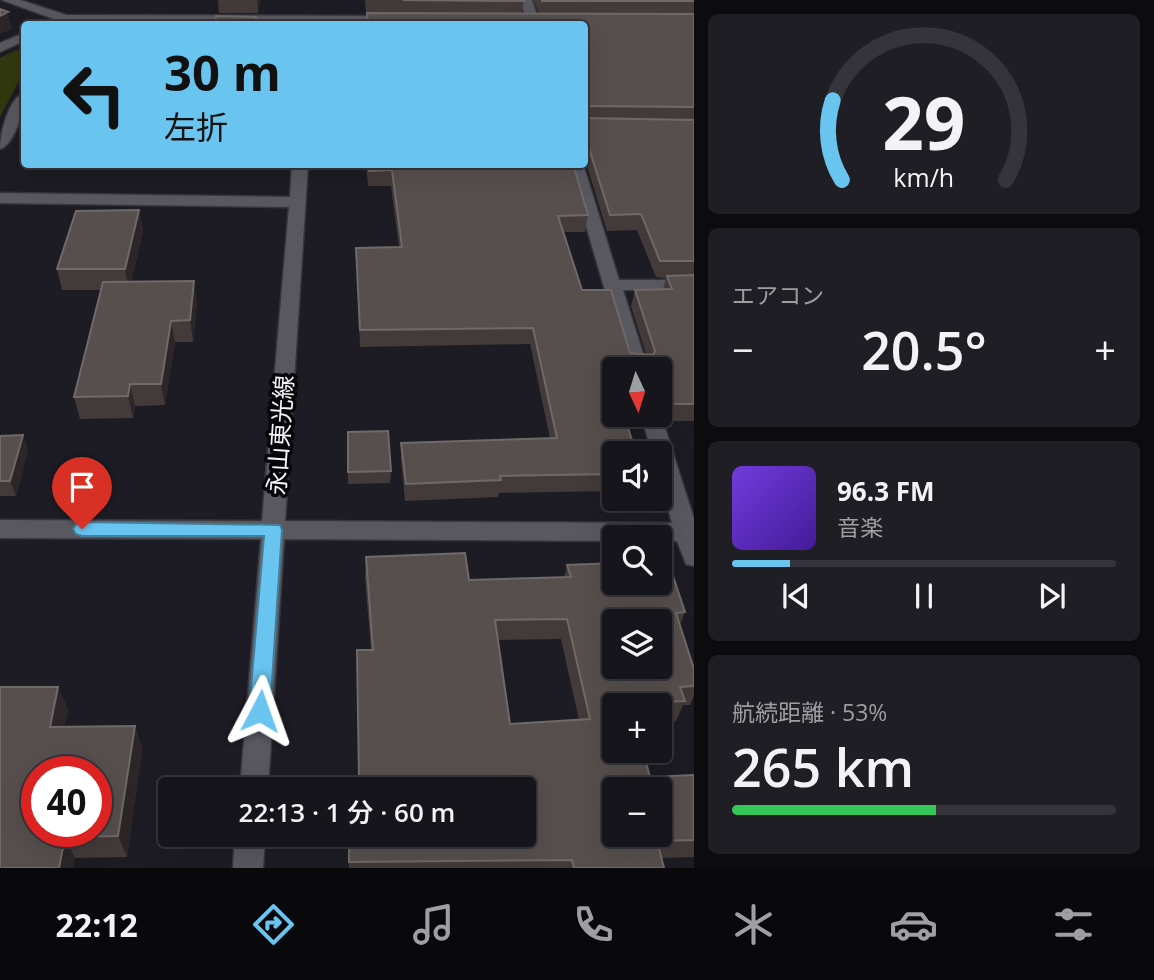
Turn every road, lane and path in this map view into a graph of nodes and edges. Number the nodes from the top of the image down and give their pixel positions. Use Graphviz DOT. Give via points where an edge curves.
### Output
graph roads {
  1 [pos="8,0"];
  2 [pos="526,0"];
  3 [pos="310,4"];
  4 [pos="409,20"];
  5 [pos="519,20"];
  6 [pos="61,21"];
  7 [pos="308,21"];
  8 [pos="358,21"];
  9 [pos="528,21"];
  10 [pos="537,21"];
  11 [pos="21,38"];
  12 [pos="0,48"];
  13 [pos="21,103"];
  14 [pos="0,145"];
  15 [pos="300,168"];
  16 [pos="576,168"];
  17 [pos="0,198"];
  18 [pos="298,202"];
  19 [pos="612,285"];
  20 [pos="694,285"];
  21 [pos="634,357"];
  22 [pos="655,427"];
  23 [pos="0,529"];
  24 [pos="274,530"];
  25 [pos="690,532"];
  26 [pos="694,557"];
  27 [pos="255,777"];
  28 [pos="249,847"];
  29 [pos="248,868"];
  1 -- 6 [label="street"];
  2 -- 10 [label="street"];
  3 -- 7 [label="street"];
  4 -- 8 [label="street"];
  5 -- 9 [label="street"];
  11 -- 12 [label="street"];
  13 -- 14 [label="street"];
  15 -- 18 [label="street, 永山東光線"];
  16 -- 19 [label="street"];
  17 -- 18 [label="street"];
  18 -- 24 [label="street, 永山東光線"];
  19 -- 20 [label="street"];
  19 -- 21 [label="street"];
  22 -- 25 [label="street"];
  23 -- 24 [label="street"];
  24 -- 25 [label="street"];
  24 -- 27 [label="street, 永山東光線"];
  25 -- 26 [label="street"];
  28 -- 29 [label="street"];
}
